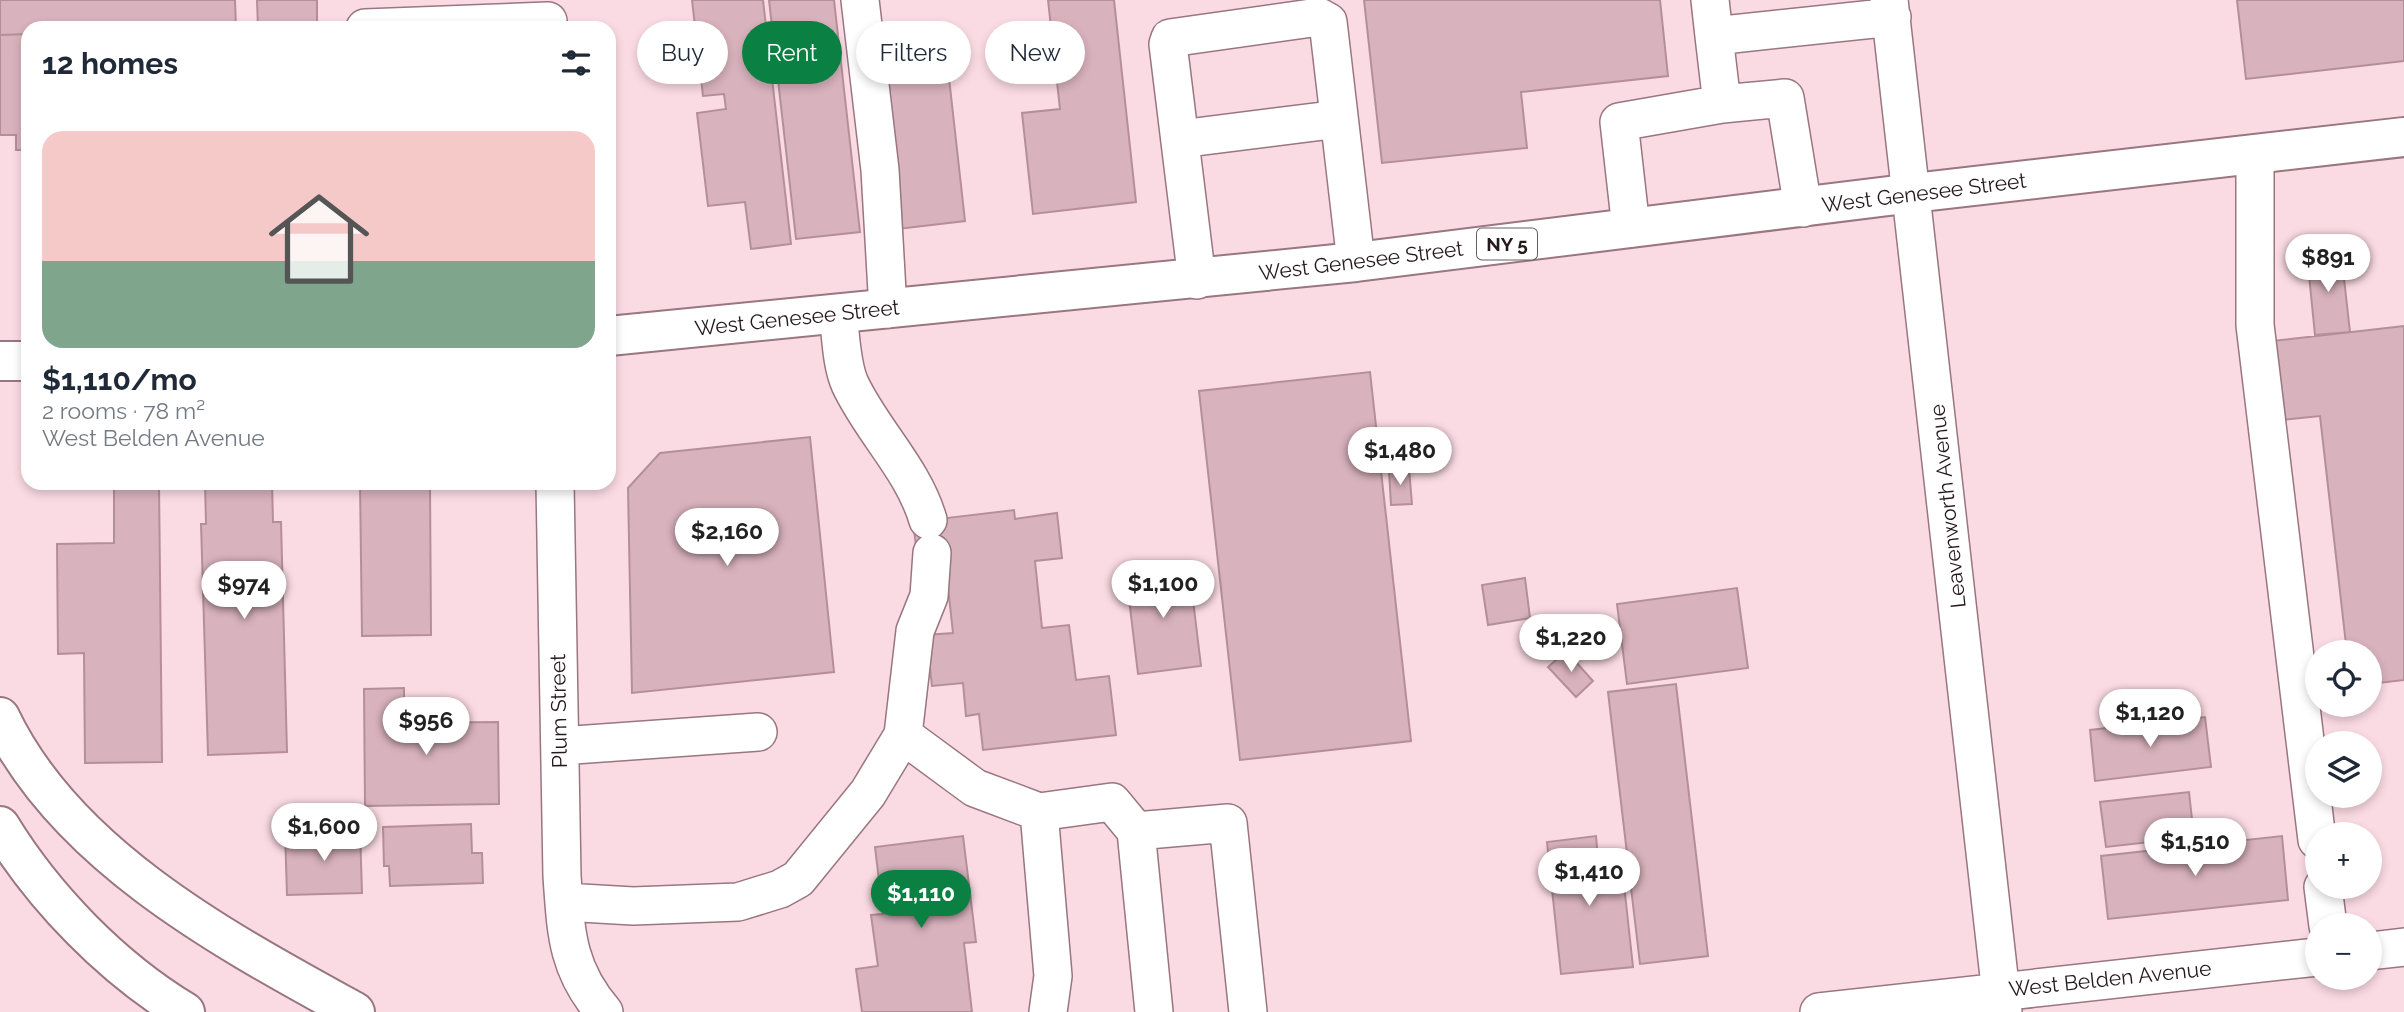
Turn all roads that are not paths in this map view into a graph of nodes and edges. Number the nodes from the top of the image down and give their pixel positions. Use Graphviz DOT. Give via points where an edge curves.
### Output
graph roads {
  1 [pos="860,0"];
  2 [pos="1710,0"];
  3 [pos="1891,8"];
  4 [pos="548,16"];
  5 [pos="497,21"];
  6 [pos="1714,36"];
  7 [pos="1722,104"];
  8 [pos="1339,119"];
  9 [pos="2404,137"];
  10 [pos="1180,139"];
  11 [pos="2255,153"];
  12 [pos="1913,193"];
  13 [pos="1803,208"];
  14 [pos="1631,228"];
  15 [pos="1356,262"];
  16 [pos="1197,280"];
  17 [pos="888,309"];
  18 [pos="838,314"];
  19 [pos="616,335"];
  20 [pos="21,361"];
  21 [pos="0,362"];
  22 [pos="555,490"];
  23 [pos="0,717"];
  24 [pos="758,732"];
  25 [pos="903,735"];
  26 [pos="560,746"];
  27 [pos="1039,812"];
  28 [pos="2315,822"];
  29 [pos="0,825"];
  30 [pos="1136,831"];
  31 [pos="564,902"];
  32 [pos="2404,947"];
  33 [pos="2382,950"];
  34 [pos="2305,959"];
  35 [pos="2002,1002"];
  36 [pos="185,1012"];
  37 [pos="355,1012"];
  38 [pos="604,1012"];
  39 [pos="1048,1012"];
  40 [pos="1154,1012"];
  41 [pos="1248,1012"];
  42 [pos="1819,1012"];
  1 -- 17 [label="street" via="880,170"];
  2 -- 6 [label="street"];
  3 -- 6 [label="street"];
  3 -- 12 [label="street, Leavenworth Avenue"];
  4 -- 5 [label="street"];
  6 -- 7 [label="street"];
  7 -- 13 [label="street" via="1785,98"];
  7 -- 14 [label="street" via="1619,122"];
  8 -- 10 [label="street"];
  8 -- 10 [label="street" via="1328,22 1320,17 1170,38"];
  8 -- 15 [label="street"];
  9 -- 11 [label="main road, West Genesee Street / NY 5"];
  10 -- 16 [label="street"];
  11 -- 12 [label="main road, West Genesee Street / NY 5"];
  11 -- 28 [label="street" via="2255,325"];
  12 -- 13 [label="main road, West Genesee Street / NY 5"];
  12 -- 35 [label="street, Leavenworth Avenue"];
  13 -- 14 [label="main road, West Genesee Street / NY 5"];
  14 -- 15 [label="main road, West Genesee Street / NY 5"];
  15 -- 16 [label="main road, West Genesee Street / NY 5"];
  16 -- 17 [label="main road, West Genesee Street / NY 5"];
  17 -- 18 [label="main road, West Genesee Street / NY 5"];
  18 -- 19 [label="main road, West Genesee Street / NY 5"];
  18 -- 25 [label="street" via="848,381 922,499 930,536 929,596 915,631"];
  20 -- 21 [label="main road"];
  22 -- 26 [label="street, Plum Street"];
  23 -- 37 [label="main road" via="12,743 45,789 117,862 238,947"];
  24 -- 26 [label="street"];
  25 -- 27 [label="street" via="975,788"];
  25 -- 31 [label="street" via="868,793 798,879 780,889 738,902 634,906"];
  26 -- 31 [label="street, Plum Street"];
  27 -- 30 [label="street" via="1112,802"];
  27 -- 39 [label="street" via="1053,976"];
  29 -- 36 [label="main road" via="22,862 87,936"];
  30 -- 40 [label="street"];
  30 -- 41 [label="street" via="1228,823"];
  31 -- 38 [label="street, Plum Street" via="574,967"];
  32 -- 33 [label="street"];
  34 -- 35 [label="street, West Belden Avenue"];
  35 -- 42 [label="street, West Belden Avenue"];
}
